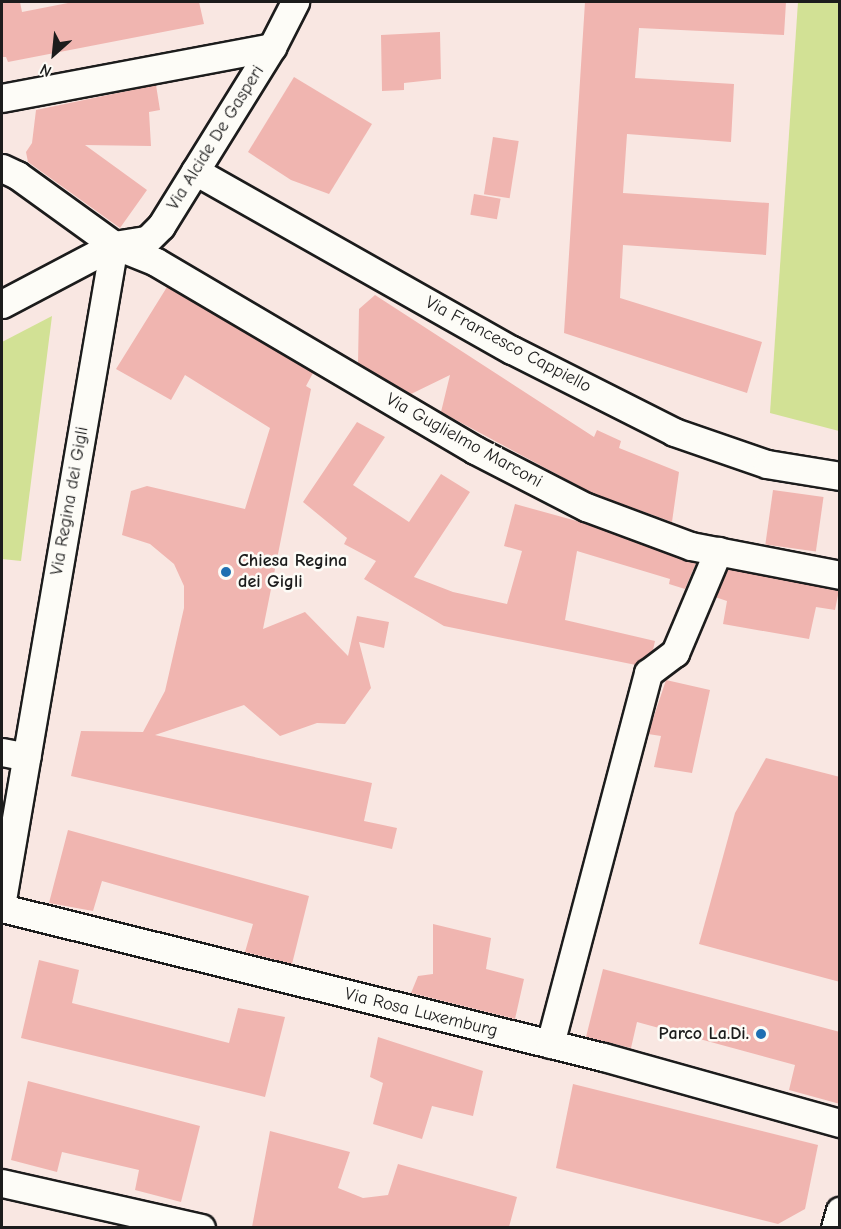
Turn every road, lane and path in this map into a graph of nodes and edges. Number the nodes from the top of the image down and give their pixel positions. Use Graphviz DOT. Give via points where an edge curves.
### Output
graph roads {
  1 [pos="294,2"];
  2 [pos="272,47"];
  3 [pos="2,98"];
  4 [pos="2,168"];
  5 [pos="195,171"];
  6 [pos="114,245"];
  7 [pos="2,304"];
  8 [pos="840,476"];
  9 [pos="718,551"];
  10 [pos="840,575"];
  11 [pos="14,754"];
  12 [pos="2,900"];
  13 [pos="2,908"];
  14 [pos="550,1044"];
  15 [pos="840,1123"];
  16 [pos="2,1183"];
  17 [pos="840,1211"];
  18 [pos="201,1227"];
  19 [pos="835,1227"];
  1 -- 2 [label="street, Via Alcide De Gasperi"];
  2 -- 3 [label="street"];
  2 -- 5 [label="street, Via Alcide De Gasperi"];
  4 -- 6 [label="street, Via Guglielmo Marconi"];
  5 -- 6 [label="street, Via Alcide De Gasperi" via="161,226 147,240"];
  5 -- 8 [label="street, Via Francesco Cappiello" via="512,350 674,432 767,464"];
  6 -- 7 [label="street, Via Alcide De Gasperi"];
  6 -- 9 [label="street, Via Guglielmo Marconi" via="156,262 475,450 586,507 691,546"];
  6 -- 11 [label="street, Via Regina dei Gigli"];
  9 -- 10 [label="street, Via Guglielmo Marconi"];
  9 -- 14 [label="street" via="675,653 648,673"];
  11 -- 12 [label="street, Via Regina dei Gigli"];
  13 -- 14 [label="street, Via Rosa Luxemburg"];
  14 -- 15 [label="street, Via Rosa Luxemburg"];
  16 -- 18 [label="street"];
  17 -- 19 [label="street"];
}
